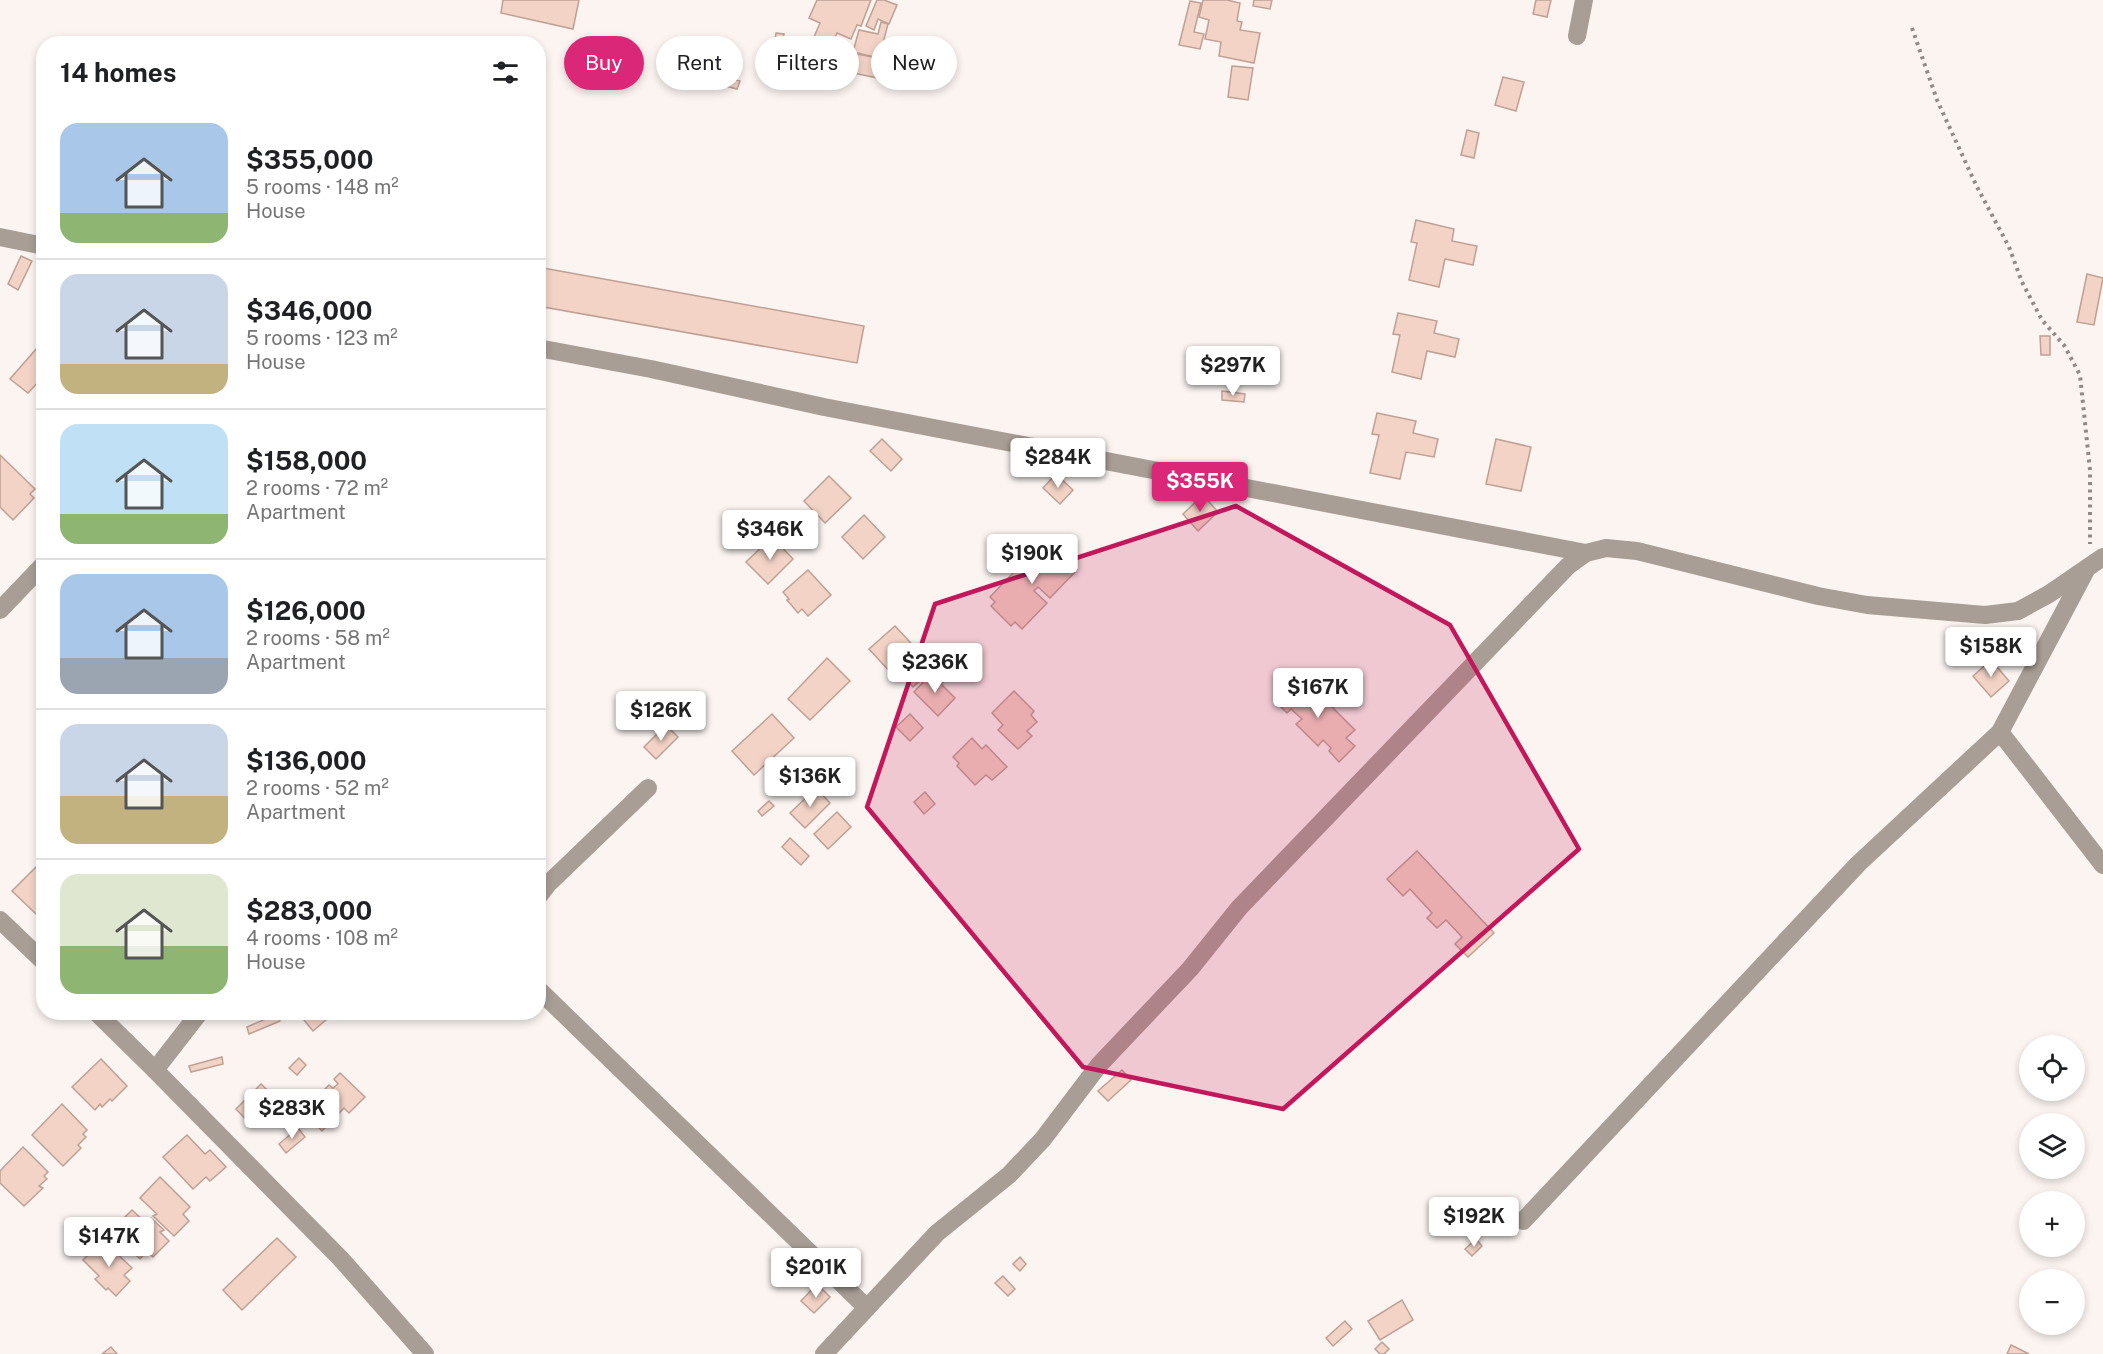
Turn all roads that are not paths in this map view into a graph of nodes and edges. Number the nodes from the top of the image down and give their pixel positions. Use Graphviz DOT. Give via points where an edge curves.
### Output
graph roads {
  1 [pos="1584,0"];
  2 [pos="1577,36"];
  3 [pos="0,237"];
  4 [pos="36,244"];
  5 [pos="546,349"];
  6 [pos="1586,553"];
  7 [pos="2103,557"];
  8 [pos="2087,568"];
  9 [pos="36,572"];
  10 [pos="0,610"];
  11 [pos="2000,732"];
  12 [pos="648,788"];
  13 [pos="2103,865"];
  14 [pos="546,887"];
  15 [pos="0,920"];
  16 [pos="36,954"];
  17 [pos="546,997"];
  18 [pos="104,1020"];
  19 [pos="194,1020"];
  20 [pos="155,1070"];
  21 [pos="1522,1221"];
  22 [pos="867,1308"];
  23 [pos="425,1354"];
  24 [pos="824,1354"];
  1 -- 2 [label="street"];
  3 -- 4 [label="street"];
  5 -- 6 [label="street" via="824,407"];
  6 -- 8 [label="street" via="1606,548 1637,551 1818,596 1868,605 1985,615 2018,611"];
  6 -- 22 [label="street" via="1568,566 1239,908 1160,1002 1099,1065 1043,1139 1009,1175 937,1233"];
  7 -- 8 [label="street"];
  8 -- 11 [label="street"];
  9 -- 10 [label="street"];
  11 -- 13 [label="street"];
  11 -- 21 [label="street" via="1858,864"];
  12 -- 14 [label="street"];
  15 -- 16 [label="street"];
  17 -- 22 [label="street"];
  18 -- 20 [label="street"];
  19 -- 20 [label="street"];
  20 -- 23 [label="street" via="341,1259"];
  22 -- 24 [label="street"];
}
